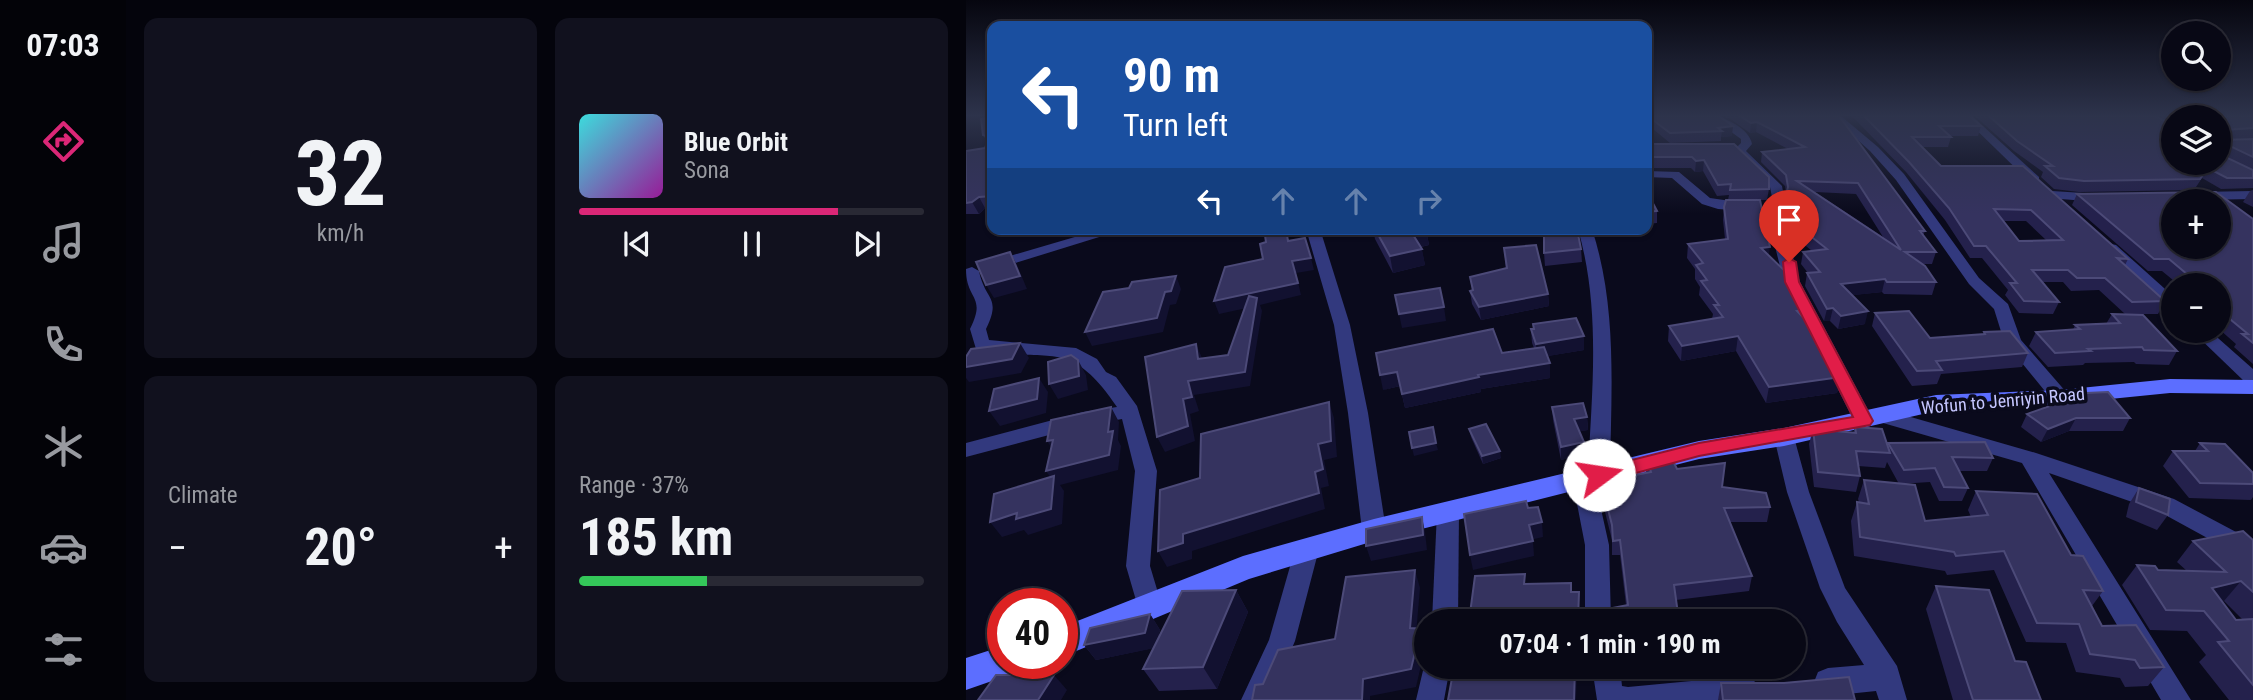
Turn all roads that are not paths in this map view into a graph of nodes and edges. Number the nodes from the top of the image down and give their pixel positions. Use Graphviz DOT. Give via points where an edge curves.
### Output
graph roads {
  1 [pos="1735,149"];
  2 [pos="1874,149"];
  3 [pos="2002,149"];
  4 [pos="1652,174"];
  5 [pos="2052,195"];
  6 [pos="2231,195"];
  7 [pos="2253,195"];
  8 [pos="2106,198"];
  9 [pos="1773,206"];
  10 [pos="2073,214"];
  11 [pos="1097,235"];
  12 [pos="1315,235"];
  13 [pos="1587,235"];
  14 [pos="2103,241"];
  15 [pos="968,272"];
  16 [pos="2161,294"];
  17 [pos="2213,343"];
  18 [pos="2253,379"];
  19 [pos="2253,387"];
  20 [pos="2060,397"];
  21 [pos="1130,411"];
  22 [pos="1874,419"];
  23 [pos="1784,437"];
  24 [pos="966,450"];
  25 [pos="2029,458"];
  26 [pos="1591,477"];
  27 [pos="1448,512"];
  28 [pos="1374,530"];
  29 [pos="1307,550"];
  30 [pos="2253,553"];
  31 [pos="1149,606"];
  32 [pos="1445,609"];
  33 [pos="1598,609"];
  34 [pos="1078,635"];
  35 [pos="987,667"];
  36 [pos="966,674"];
  37 [pos="1434,679"];
  38 [pos="1607,679"];
  39 [pos="1807,684"];
  40 [pos="1767,688"];
  41 [pos="1889,688"];
  42 [pos="1255,700"];
  43 [pos="1430,700"];
  44 [pos="1625,700"];
  45 [pos="1632,700"];
  46 [pos="2177,700"];
  1 -- 9 [label="street" via="1776,186 1778,197"];
  2 -- 20 [label="street" via="1900,177 1973,281 2002,307 2013,341"];
  3 -- 5 [label="street"];
  4 -- 9 [label="street" via="1675,175 1715,204"];
  5 -- 8 [label="street"];
  5 -- 10 [label="street"];
  6 -- 7 [label="street"];
  9 -- 22 [label="street" via="1792,282"];
  11 -- 15 [label="street"];
  12 -- 28 [label="street" via="1342,325"];
  13 -- 26 [label="street" via="1602,298"];
  14 -- 16 [label="street"];
  15 -- 21 [label="street" via="987,311 978,329 982,345 1070,352 1091,363"];
  17 -- 18 [label="street"];
  19 -- 20 [label="street, Wofun to Jenriyin Road" via="2170,386"];
  20 -- 22 [label="street, Wofun to Jenriyin Road" via="1936,403"];
  21 -- 24 [label="street"];
  21 -- 31 [label="street" via="1146,471 1138,566"];
  22 -- 23 [label="street, Wofun to Jenriyin Road"];
  22 -- 25 [label="street"];
  23 -- 26 [label="street, Wofun to Jenriyin Road" via="1699,450"];
  23 -- 41 [label="street" via="1789,471 1837,598 1877,657"];
  25 -- 30 [label="street" via="2166,505"];
  25 -- 46 [label="street"];
  26 -- 27 [label="street, Wofun to Jenriyin Road"];
  26 -- 33 [label="street"];
  27 -- 28 [label="street, Wofun to Jenriyin Road"];
  27 -- 32 [label="street"];
  28 -- 29 [label="street, Wofun to Jenriyin Road"];
  29 -- 31 [label="street, Wofun to Jenriyin Road" via="1243,568"];
  29 -- 42 [label="street" via="1282,641"];
  31 -- 34 [label="street, Wofun to Jenriyin Road"];
  35 -- 36 [label="street"];
  37 -- 43 [label="street"];
  38 -- 44 [label="street" via="1609,694"];
  39 -- 41 [label="street"];
  40 -- 45 [label="street"];
}
